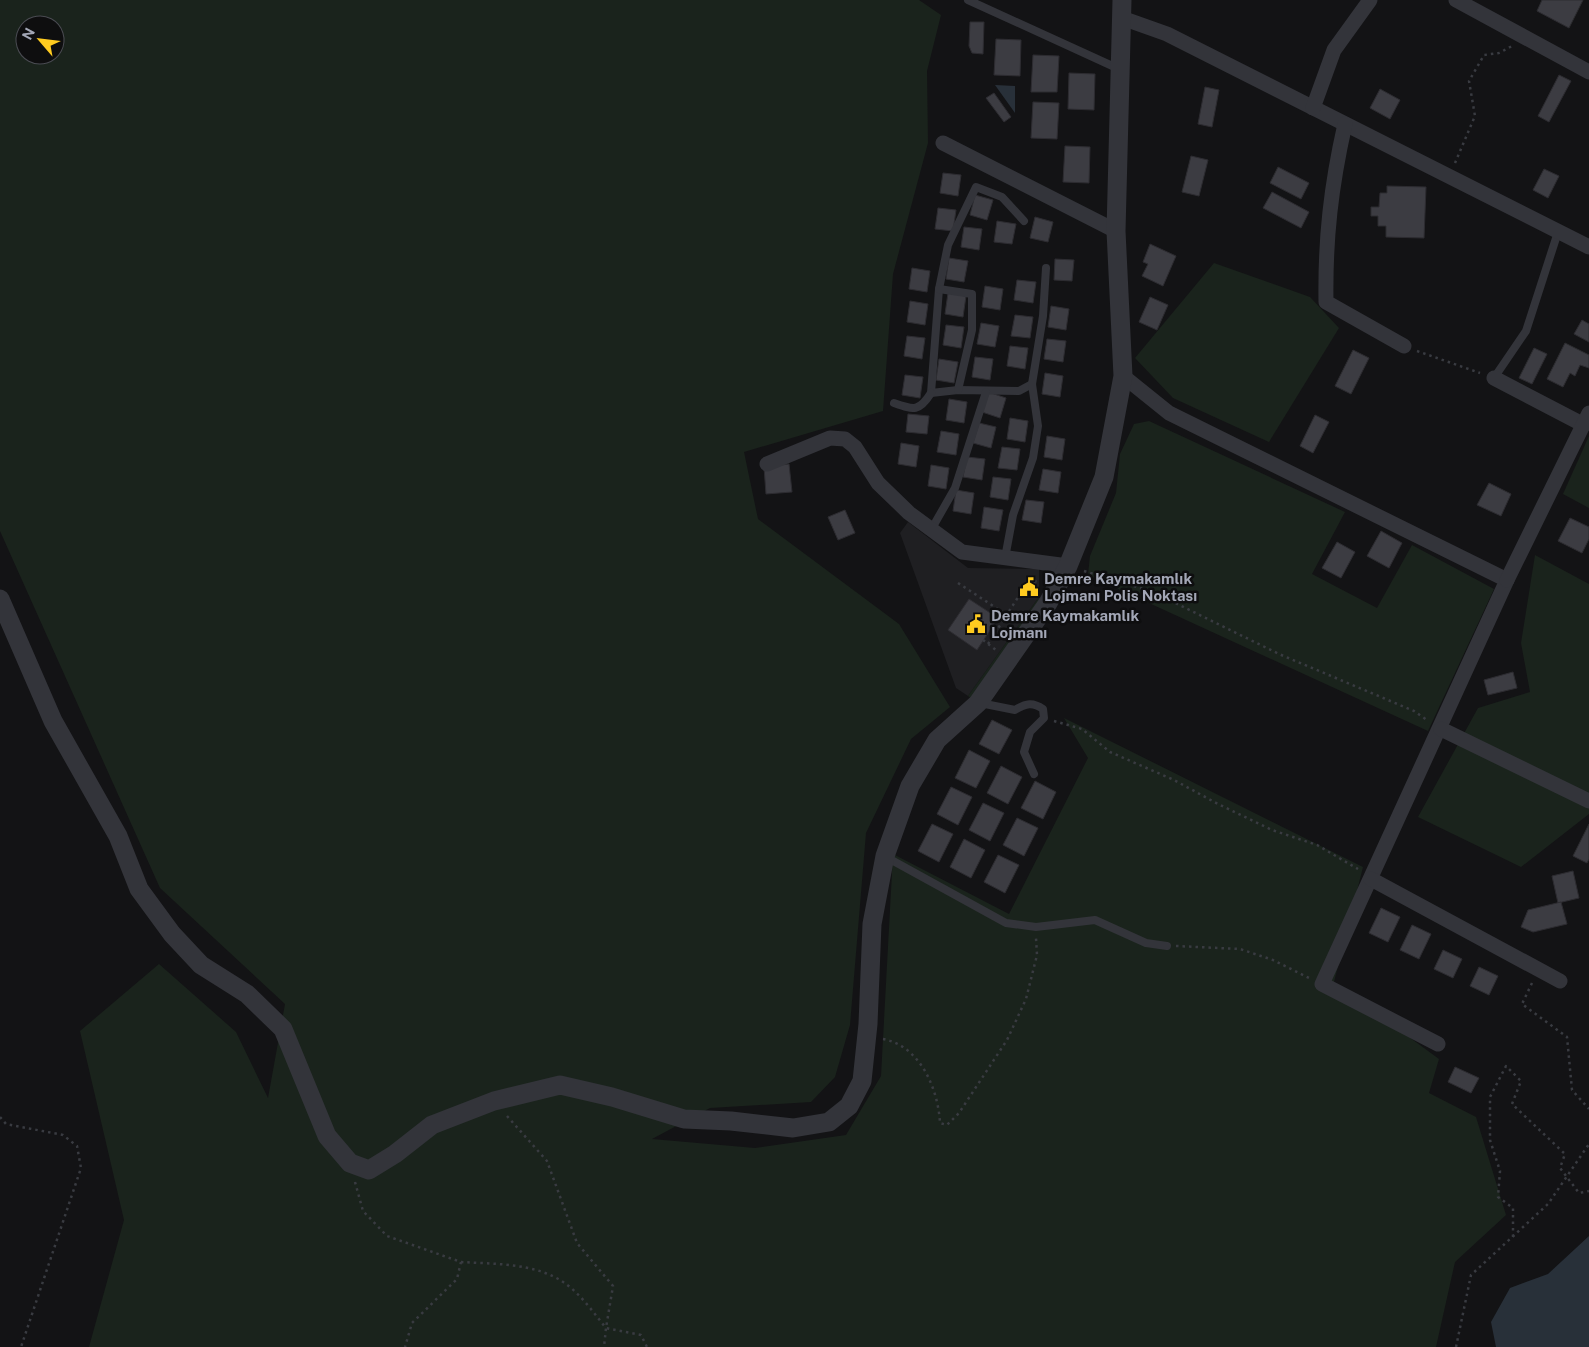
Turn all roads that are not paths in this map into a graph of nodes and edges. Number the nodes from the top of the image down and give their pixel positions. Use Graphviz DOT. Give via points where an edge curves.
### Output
graph roads {
  1 [pos="968,0"];
  2 [pos="1370,0"];
  3 [pos="1456,0"];
  4 [pos="1122,9"];
  5 [pos="1121,69"];
  6 [pos="1589,72"];
  7 [pos="1313,108"];
  8 [pos="1345,124"];
  9 [pos="943,143"];
  10 [pos="1024,221"];
  11 [pos="1116,231"];
  12 [pos="1558,232"];
  13 [pos="1589,247"];
  14 [pos="1046,268"];
  15 [pos="939,289"];
  16 [pos="1404,346"];
  17 [pos="1123,376"];
  18 [pos="1494,378"];
  19 [pos="1032,384"];
  20 [pos="958,390"];
  21 [pos="986,392"];
  22 [pos="931,393"];
  23 [pos="894,403"];
  24 [pos="1586,419"];
  25 [pos="767,464"];
  26 [pos="931,530"];
  27 [pos="1005,558"];
  28 [pos="1068,566"];
  29 [pos="1507,580"];
  30 [pos="0,599"];
  31 [pos="978,703"];
  32 [pos="1440,729"];
  33 [pos="1034,774"];
  34 [pos="1589,801"];
  35 [pos="885,856"];
  36 [pos="1371,879"];
  37 [pos="1167,946"];
  38 [pos="1560,980"];
  39 [pos="1438,1044"];
  1 -- 5 [label="lane"];
  2 -- 7 [label="street" via="1334,50"];
  3 -- 6 [label="street"];
  4 -- 5 [label="street"];
  4 -- 7 [label="street"];
  5 -- 11 [label="street"];
  7 -- 8 [label="street"];
  8 -- 12 [label="street"];
  8 -- 16 [label="street" via="1333,175 1326,236 1326,302"];
  9 -- 11 [label="street"];
  10 -- 15 [label="lane" via="1002,197 976,187 948,245"];
  11 -- 17 [label="street"];
  12 -- 13 [label="street"];
  12 -- 18 [label="lane" via="1526,331"];
  14 -- 19 [label="lane" via="1043,316"];
  15 -- 20 [label="lane" via="972,294 972,330"];
  15 -- 22 [label="lane"];
  17 -- 28 [label="street" via="1104,477"];
  17 -- 29 [label="street" via="1169,412"];
  18 -- 24 [label="street"];
  19 -- 21 [label="lane" via="1019,392"];
  19 -- 27 [label="lane" via="1038,426 1033,458 1013,515"];
  20 -- 21 [label="lane"];
  20 -- 22 [label="lane"];
  21 -- 26 [label="lane" via="955,488"];
  22 -- 23 [label="lane" via="923,405 912,409"];
  24 -- 29 [label="street"];
  25 -- 26 [label="street" via="830,438 844,439 854,447 878,483"];
  26 -- 27 [label="street" via="962,552"];
  27 -- 28 [label="street"];
  28 -- 31 [label="street" via="1048,603"];
  29 -- 32 [label="street"];
  30 -- 35 [label="street" via="53,721 118,836 139,889 172,934 201,965 247,994 283,1028 327,1136 350,1163 369,1170 432,1125 494,1101 560,1085 684,1119 793,1128 829,1122 849,1106 862,1081 872,924"];
  31 -- 33 [label="lane" via="1015,710 1025,704 1036,704 1043,710 1044,718 1030,732 1024,752"];
  31 -- 35 [label="street" via="937,740 910,786"];
  32 -- 34 [label="street"];
  32 -- 36 [label="street"];
  35 -- 37 [label="lane" via="1006,922 1036,928 1095,920 1146,943"];
  36 -- 38 [label="street"];
  36 -- 39 [label="street" via="1322,984"];
}
